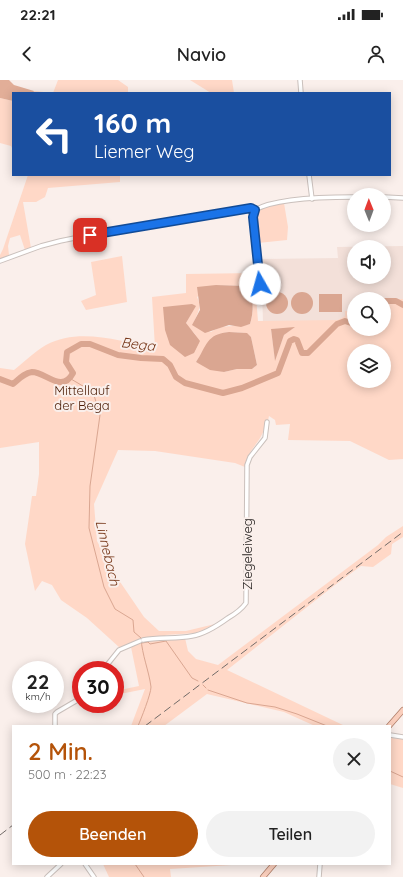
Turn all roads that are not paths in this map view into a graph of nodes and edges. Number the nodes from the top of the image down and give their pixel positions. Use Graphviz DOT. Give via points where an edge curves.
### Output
graph roads {
  1 [pos="300,80"];
  2 [pos="301,92"];
  3 [pos="309,176"];
  4 [pos="347,197"];
  5 [pos="391,198"];
  6 [pos="403,198"];
  7 [pos="312,199"];
  8 [pos="255,210"];
  9 [pos="0,261"];
  10 [pos="260,284"];
  11 [pos="267,422"];
  12 [pos="110,661"];
  13 [pos="72,703"];
  14 [pos="403,710"];
  15 [pos="55,725"];
  16 [pos="390,725"];
  17 [pos="391,736"];
  18 [pos="403,737"];
  19 [pos="60,865"];
  20 [pos="86,865"];
  21 [pos="273,865"];
  22 [pos="320,865"];
  23 [pos="47,877"];
  24 [pos="94,877"];
  25 [pos="263,877"];
  26 [pos="319,877"];
  1 -- 2 [label="street"];
  3 -- 7 [label="street"];
  4 -- 7 [label="street"];
  5 -- 6 [label="street"];
  7 -- 8 [label="street" via="266,205"];
  8 -- 9 [label="street" via="251,208 112,231 41,246"];
  8 -- 10 [label="street" via="253,217"];
  11 -- 12 [label="street, Ziegeleiweg" via="264,438 246,465 246,602 236,613 201,634 142,641 118,650"];
  13 -- 15 [label="street" via="55,714"];
  14 -- 16 [label="main road"];
  17 -- 18 [label="street"];
  19 -- 23 [label="street"];
  20 -- 24 [label="street"];
  21 -- 25 [label="main road"];
  22 -- 26 [label="street"];
}
